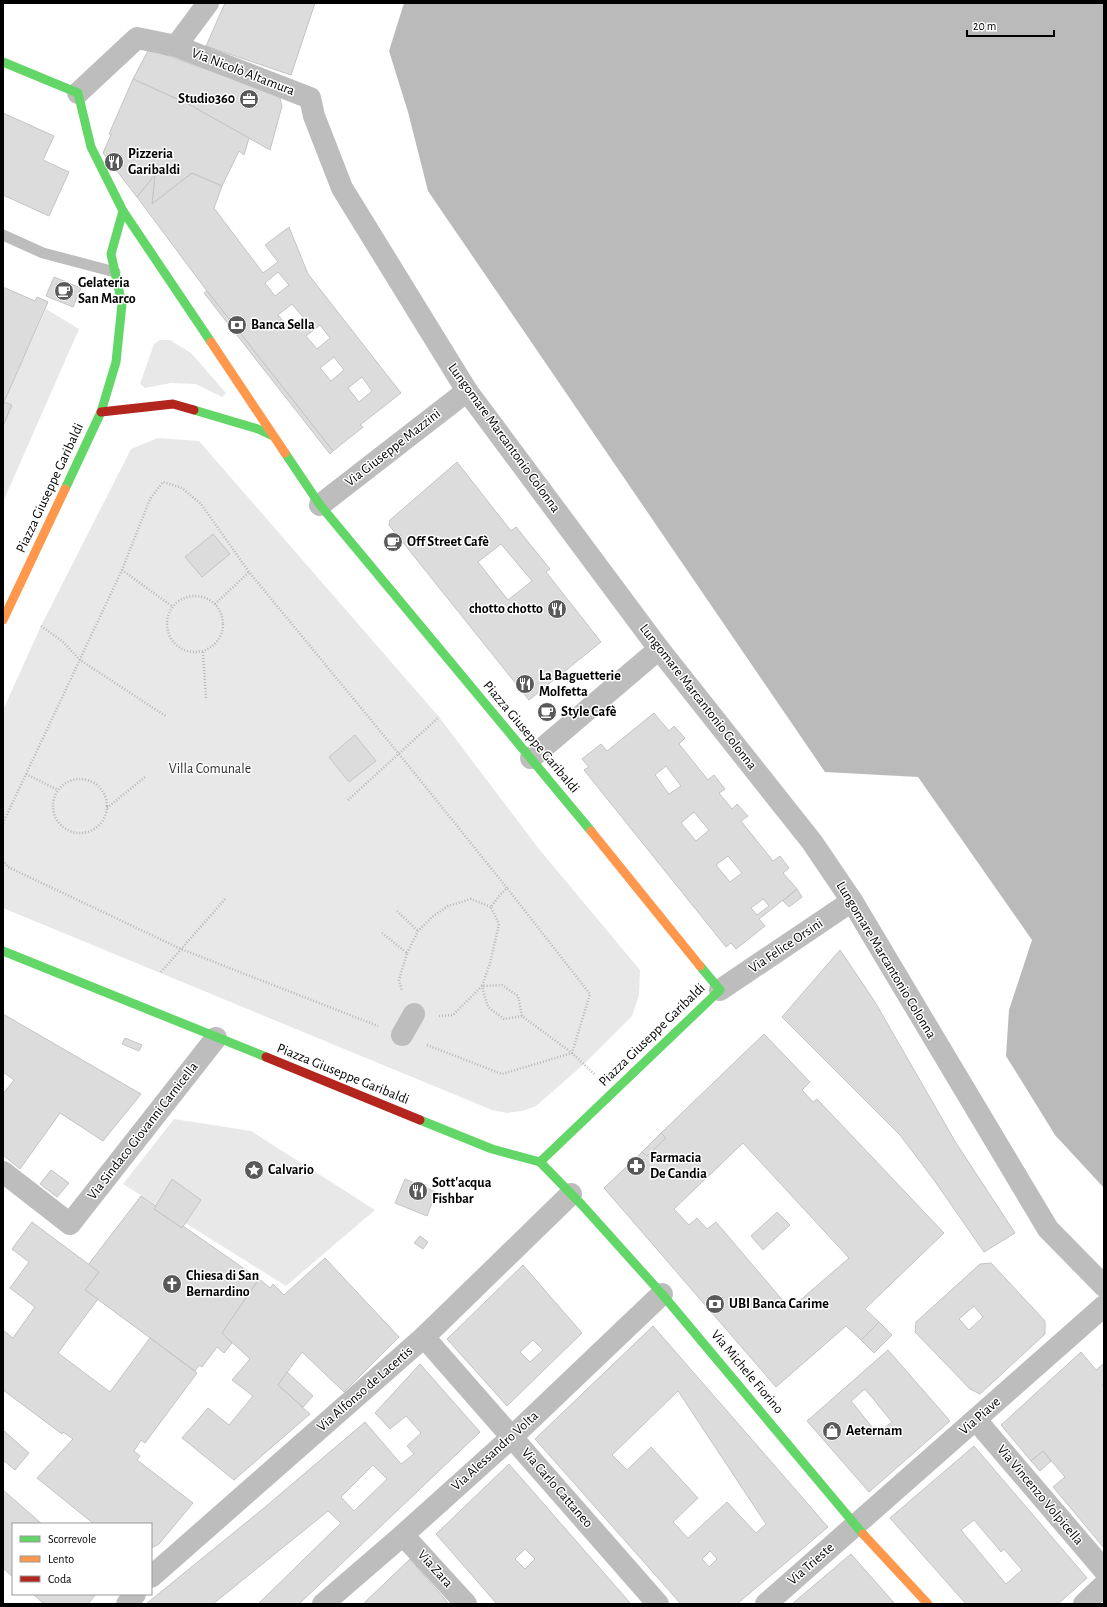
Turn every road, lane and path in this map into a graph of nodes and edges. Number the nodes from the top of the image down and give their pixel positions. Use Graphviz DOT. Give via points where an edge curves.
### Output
graph roads {
  1 [pos="208,3"];
  2 [pos="176,46"];
  3 [pos="3,62"];
  4 [pos="78,93"];
  5 [pos="310,98"];
  6 [pos="123,211"];
  7 [pos="3,235"];
  8 [pos="115,272"];
  9 [pos="467,392"];
  10 [pos="102,412"];
  11 [pos="273,436"];
  12 [pos="320,505"];
  13 [pos="122,570"];
  14 [pos="249,572"];
  15 [pos="215,604"];
  16 [pos="172,607"];
  17 [pos="3,620"];
  18 [pos="41,626"];
  19 [pos="659,649"];
  20 [pos="203,652"];
  21 [pos="80,660"];
  22 [pos="206,699"];
  23 [pos="167,717"];
  24 [pos="439,718"];
  25 [pos="399,754"];
  26 [pos="532,758"];
  27 [pos="26,774"];
  28 [pos="145,777"];
  29 [pos="58,790"];
  30 [pos="348,800"];
  31 [pos="107,808"];
  32 [pos="3,823"];
  33 [pos="3,860"];
  34 [pos="226,898"];
  35 [pos="852,901"];
  36 [pos="491,907"];
  37 [pos="397,911"];
  38 [pos="418,931"];
  39 [pos="382,933"];
  40 [pos="181,950"];
  41 [pos="3,951"];
  42 [pos="407,953"];
  43 [pos="161,972"];
  44 [pos="482,986"];
  45 [pos="720,990"];
  46 [pos="414,1014"];
  47 [pos="522,1016"];
  48 [pos="402,1035"];
  49 [pos="216,1038"];
  50 [pos="584,1064"];
  51 [pos="540,1162"];
  52 [pos="3,1172"];
  53 [pos="571,1194"];
  54 [pos="1104,1286"];
  55 [pos="662,1294"];
  56 [pos="1104,1306"];
  57 [pos="424,1337"];
  58 [pos="976,1420"];
  59 [pos="512,1437"];
  60 [pos="856,1525"];
  61 [pos="403,1535"];
  62 [pos="1104,1570"];
  63 [pos="152,1576"];
  64 [pos="1104,1585"];
  65 [pos="134,1595"];
  66 [pos="126,1604"];
  67 [pos="323,1604"];
  68 [pos="466,1604"];
  69 [pos="658,1604"];
  70 [pos="766,1604"];
  71 [pos="928,1604"];
  72 [pos="1084,1604"];
  1 -- 2 [label="street"];
  2 -- 4 [label="street, Via Nicolò Altamura" via="137,38"];
  2 -- 5 [label="street, Via Nicolò Altamura"];
  3 -- 4 [label="street"];
  4 -- 6 [label="street" via="92,147"];
  5 -- 9 [label="street, Lungomare Marcantonio Colonna" via="314,116 342,188"];
  6 -- 8 [label="street, Piazza Giuseppe Garibaldi" via="111,254"];
  6 -- 11 [label="street, Piazza Giuseppe Garibaldi"];
  7 -- 8 [label="lane" via="43,253"];
  8 -- 10 [label="street, Piazza Giuseppe Garibaldi" via="122,304 116,362"];
  9 -- 12 [label="street, Via Giuseppe Mazzini"];
  9 -- 19 [label="street, Lungomare Marcantonio Colonna"];
  10 -- 11 [label="street" via="173,404 258,429"];
  10 -- 17 [label="street, Piazza Giuseppe Garibaldi"];
  11 -- 12 [label="street, Piazza Giuseppe Garibaldi"];
  12 -- 26 [label="street, Piazza Giuseppe Garibaldi"];
  13 -- 14 [label="path" via="150,499 163,482 182,488 201,504"];
  13 -- 16 [label="path"];
  13 -- 21 [label="path"];
  14 -- 15 [label="path"];
  14 -- 25 [label="path"];
  15 -- 16 [label="path" via="207,598 188,596"];
  15 -- 20 [label="path" via="221,612 223,632 212,647"];
  16 -- 20 [label="path" via="166,623 171,640 184,651"];
  18 -- 21 [label="path" via="62,641"];
  19 -- 26 [label="street"];
  19 -- 35 [label="street, Lungomare Marcantonio Colonna" via="812,842"];
  20 -- 22 [label="path"];
  21 -- 23 [label="path"];
  21 -- 27 [label="path"];
  24 -- 25 [label="path"];
  25 -- 30 [label="path"];
  25 -- 36 [label="path" via="507,888"];
  26 -- 45 [label="street, Piazza Giuseppe Garibaldi"];
  27 -- 29 [label="path"];
  27 -- 32 [label="path"];
  28 -- 31 [label="path"];
  29 -- 31 [label="path" via="71,780 89,781 102,791"];
  29 -- 31 [label="path" via="52,807 54,816 66,829 83,832 96,827"];
  33 -- 40 [label="path" via="8,867"];
  34 -- 40 [label="path"];
  35 -- 45 [label="street, Via Felice Orsini"];
  35 -- 54 [label="street, Lungomare Marcantonio Colonna" via="1048,1229"];
  36 -- 38 [label="path" via="471,899 448,906"];
  36 -- 44 [label="path" via="499,924"];
  37 -- 38 [label="path"];
  38 -- 42 [label="path"];
  39 -- 42 [label="path"];
  40 -- 43 [label="path"];
  41 -- 49 [label="street, Piazza Giuseppe Garibaldi"];
  42 -- 46 [label="path" via="399,980 406,1002"];
  44 -- 46 [label="path" via="453,1015"];
  44 -- 47 [label="path" via="502,985 518,996"];
  44 -- 47 [label="path" via="488,1007 504,1019"];
  45 -- 51 [label="street, Piazza Giuseppe Garibaldi"];
  46 -- 48 [label="street"];
  47 -- 50 [label="path" via="572,1052"];
  49 -- 51 [label="street, Piazza Giuseppe Garibaldi" via="492,1149"];
  49 -- 52 [label="street, Via Sindaco Giovanni Carnicella" via="70,1224"];
  51 -- 53 [label="street, Via Michele Fiorino"];
  53 -- 55 [label="street, Via Michele Fiorino"];
  53 -- 57 [label="street, Via Alfonso de Lacertis"];
  55 -- 59 [label="street, Via Alessandro Volta"];
  55 -- 60 [label="street, Via Michele Fiorino"];
  56 -- 58 [label="street, Via Piave"];
  57 -- 59 [label="street, Via Carlo Cattaneo"];
  57 -- 63 [label="street, Via Alfonso de Lacertis"];
  58 -- 60 [label="street, Via Piave"];
  58 -- 62 [label="street, Via Vincenzo Volpicella"];
  59 -- 61 [label="street, Via Alessandro Volta"];
  59 -- 69 [label="street, Via Carlo Cattaneo"];
  60 -- 70 [label="street, Via Trieste"];
  60 -- 71 [label="street, Via Michele Fiorino"];
  61 -- 67 [label="street, Via Alessandro Volta"];
  61 -- 68 [label="street, Via Zara"];
  64 -- 72 [label="street"];
  65 -- 66 [label="street"];
}
